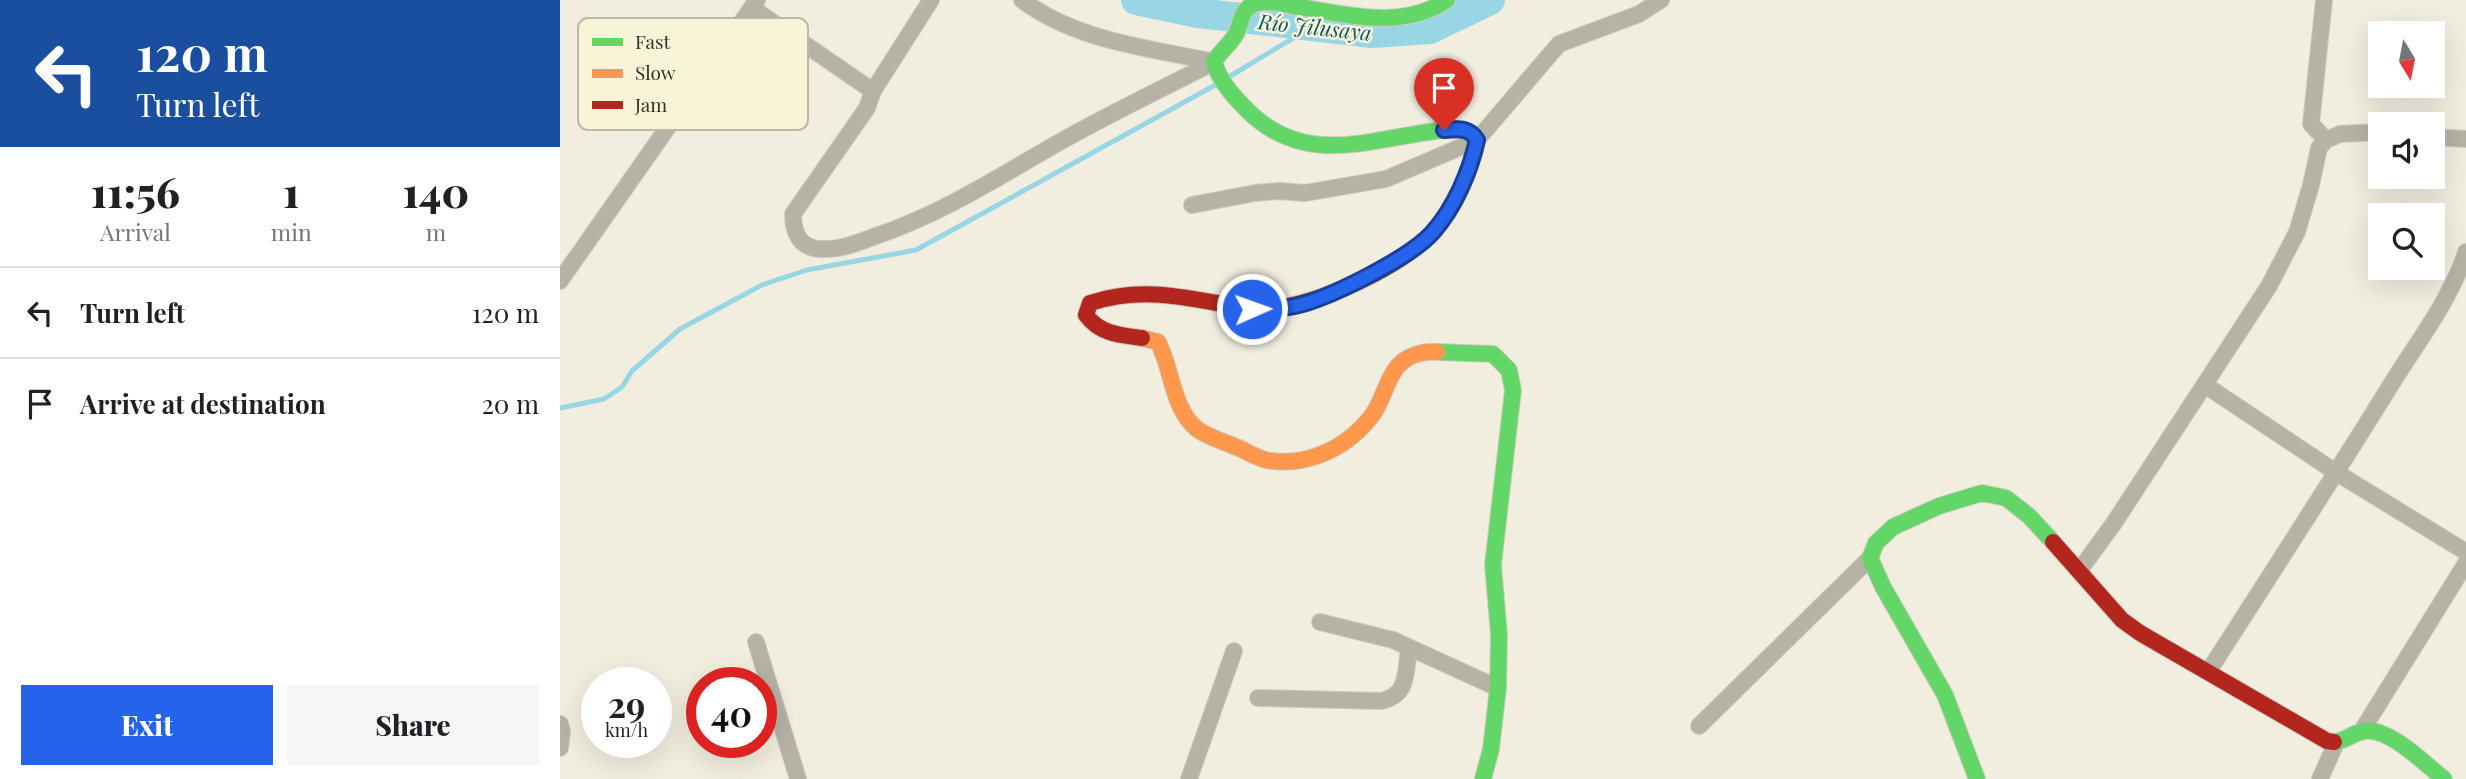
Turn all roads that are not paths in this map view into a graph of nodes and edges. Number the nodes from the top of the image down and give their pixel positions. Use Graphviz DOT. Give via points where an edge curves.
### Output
graph roads {
  1 [pos="931,0"];
  2 [pos="1022,0"];
  3 [pos="1447,0"];
  4 [pos="1661,0"];
  5 [pos="2324,0"];
  6 [pos="755,4"];
  7 [pos="1327,5"];
  8 [pos="1239,15"];
  9 [pos="774,18"];
  10 [pos="808,43"];
  11 [pos="1220,75"];
  12 [pos="873,91"];
  13 [pos="666,130"];
  14 [pos="2368,133"];
  15 [pos="2445,137"];
  16 [pos="2466,139"];
  17 [pos="1477,140"];
  18 [pos="2326,140"];
  19 [pos="1192,205"];
  20 [pos="2466,252"];
  21 [pos="560,281"];
  22 [pos="2204,385"];
  23 [pos="2337,473"];
  24 [pos="2466,552"];
  25 [pos="1870,558"];
  26 [pos="2466,563"];
  27 [pos="2079,571"];
  28 [pos="1320,622"];
  29 [pos="756,642"];
  30 [pos="1409,649"];
  31 [pos="1234,651"];
  32 [pos="2208,672"];
  33 [pos="1498,688"];
  34 [pos="1258,698"];
  35 [pos="560,724"];
  36 [pos="1699,726"];
  37 [pos="2363,729"];
  38 [pos="2336,743"];
  39 [pos="560,748"];
  40 [pos="798,779"];
  41 [pos="1189,779"];
  42 [pos="1483,779"];
  43 [pos="1977,779"];
  44 [pos="2320,779"];
  45 [pos="2444,779"];
  1 -- 12 [label="street"];
  2 -- 11 [label="street" via="1100,38"];
  3 -- 7 [label="street" via="1419,13 1378,18"];
  4 -- 17 [label="street" via="1639,15 1559,44"];
  5 -- 18 [label="street" via="2311,124"];
  6 -- 9 [label="street"];
  7 -- 8 [label="street" via="1255,2"];
  8 -- 11 [label="street" via="1235,38 1216,57"];
  10 -- 12 [label="street"];
  11 -- 12 [label="street" via="1059,143 979,191 888,232 845,246 809,247 798,240 793,214 867,108"];
  11 -- 17 [label="street" via="1249,113 1296,142 1330,146 1462,129"];
  13 -- 21 [label="street"];
  14 -- 18 [label="street"];
  15 -- 16 [label="street"];
  17 -- 19 [label="street" via="1386,179 1305,193 1255,193"];
  17 -- 33 [label="street" via="1466,175 1432,234 1407,254 1338,289 1296,306 1267,310 1141,292 1090,303 1086,315 1103,331 1158,342 1181,407 1197,429 1265,460 1300,461 1329,453 1374,413 1398,366 1422,351 1493,355 1509,370 1513,390 1493,565"];
  18 -- 22 [label="street" via="2319,148 2291,243 2269,286"];
  20 -- 23 [label="street" via="2444,298"];
  22 -- 23 [label="street"];
  22 -- 27 [label="street"];
  23 -- 24 [label="street"];
  23 -- 32 [label="street"];
  25 -- 27 [label="street" via="1876,543 1893,527 1982,493 2006,498 2029,516"];
  25 -- 36 [label="street"];
  25 -- 43 [label="street" via="1881,586 1930,667 1965,740"];
  26 -- 37 [label="street"];
  27 -- 32 [label="street" via="2122,620"];
  28 -- 30 [label="street" via="1393,640"];
  29 -- 40 [label="street"];
  30 -- 33 [label="street"];
  30 -- 34 [label="street" via="1403,687 1395,698"];
  31 -- 41 [label="street"];
  32 -- 38 [label="street"];
  33 -- 42 [label="street"];
  35 -- 39 [label="street"];
  37 -- 38 [label="street"];
  37 -- 45 [label="street" via="2387,735"];
  38 -- 44 [label="street"];
}
